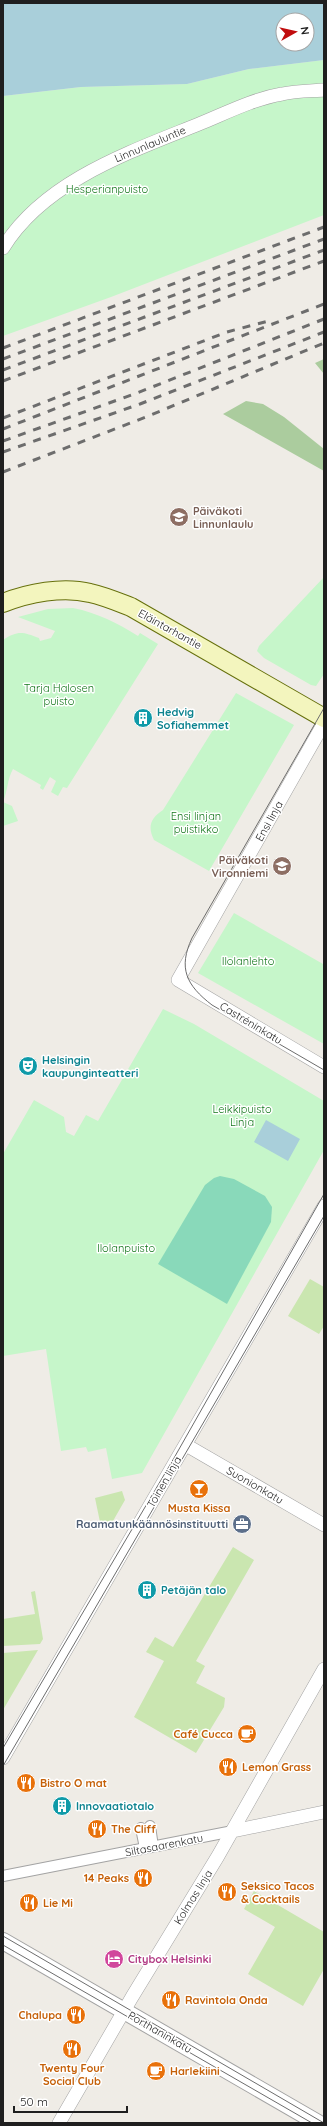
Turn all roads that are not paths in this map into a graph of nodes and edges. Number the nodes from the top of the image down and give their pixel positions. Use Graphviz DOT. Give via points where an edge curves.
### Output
graph roads {
  1 [pos="324,90"];
  2 [pos="3,248"];
  3 [pos="3,603"];
  4 [pos="324,718"];
  5 [pos="324,723"];
  6 [pos="178,980"];
  7 [pos="324,1067"];
  8 [pos="324,1206"];
  9 [pos="186,1445"];
  10 [pos="324,1525"];
  11 [pos="324,1669"];
  12 [pos="3,1758"];
  13 [pos="324,1812"];
  14 [pos="145,1827"];
  15 [pos="233,1831"];
  16 [pos="149,1848"];
  17 [pos="3,1876"];
  18 [pos="3,1941"];
  19 [pos="124,2011"];
  20 [pos="59,2123"];
  21 [pos="318,2123"];
  1 -- 2 [label="street, Linnunlauluntie" via="282,94 250,103 109,162 69,184 40,206 12,234"];
  3 -- 4 [label="main road, Eläintarhantie" via="14,598 66,590 89,592 106,598 131,607"];
  5 -- 6 [label="street, Ensi linja"];
  6 -- 7 [label="street, Castréninkatu"];
  8 -- 9 [label="street, Toinen linja"];
  9 -- 10 [label="street, Suonionkatu"];
  9 -- 12 [label="street, Toinen linja"];
  11 -- 15 [label="street, Kolmas linja"];
  13 -- 15 [label="street, Siltasaarenkatu"];
  14 -- 16 [label="street"];
  15 -- 16 [label="street, Siltasaarenkatu"];
  15 -- 19 [label="street, Kolmas linja"];
  16 -- 17 [label="street, Siltasaarenkatu"];
  18 -- 19 [label="street, Porthaninkatu"];
  19 -- 20 [label="street, Kolmas linja"];
  19 -- 21 [label="street, Porthaninkatu"];
}
